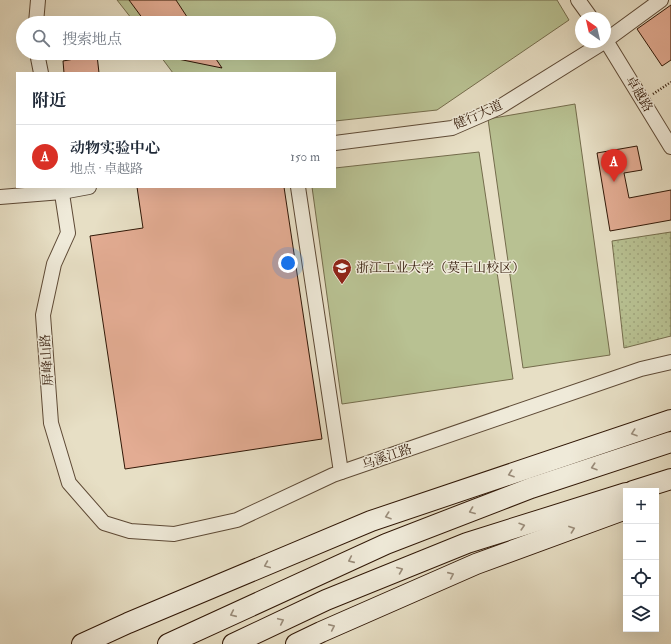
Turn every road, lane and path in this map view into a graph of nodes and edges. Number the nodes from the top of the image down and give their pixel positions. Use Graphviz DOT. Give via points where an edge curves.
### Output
graph roads {
  1 [pos="38,0"];
  2 [pos="578,0"];
  3 [pos="661,0"];
  4 [pos="587,12"];
  5 [pos="37,16"];
  6 [pos="611,37"];
  7 [pos="594,48"];
  8 [pos="609,48"];
  9 [pos="38,60"];
  10 [pos="41,72"];
  11 [pos="671,82"];
  12 [pos="643,101"];
  13 [pos="336,143"];
  14 [pos="671,148"];
  15 [pos="80,188"];
  16 [pos="298,188"];
  17 [pos="61,190"];
  18 [pos="0,197"];
  19 [pos="671,362"];
  20 [pos="671,420"];
  21 [pos="671,442"];
  22 [pos="341,472"];
  23 [pos="671,479"];
  24 [pos="642,488"];
  25 [pos="671,493"];
  26 [pos="623,494"];
  27 [pos="659,497"];
  28 [pos="623,511"];
  29 [pos="104,523"];
  30 [pos="82,644"];
  31 [pos="168,644"];
  32 [pos="233,644"];
  33 [pos="296,644"];
  1 -- 5 [label="street"];
  2 -- 4 [label="street"];
  3 -- 6 [label="street, 健行大道"];
  7 -- 13 [label="street, 健行大道" via="498,108 452,128"];
  8 -- 12 [label="street, 卓越路"];
  9 -- 10 [label="street"];
  11 -- 12 [label="path"];
  12 -- 14 [label="street, 卓越路"];
  15 -- 17 [label="street"];
  16 -- 22 [label="street"];
  17 -- 18 [label="street"];
  17 -- 29 [label="street, 屏峰山路" via="68,233 54,264 43,315 51,423 69,483"];
  19 -- 22 [label="street, 乌溪江路" via="634,372"];
  20 -- 30 [label="main road, one-way" via="371,521"];
  21 -- 31 [label="main road, one-way" via="531,488 386,544"];
  22 -- 29 [label="street, 乌溪江路" via="237,520 174,534 130,531"];
  23 -- 24 [label="main road"];
  25 -- 27 [label="main road"];
  32 -- 26 [label="main road, one-way" via="326,600 467,543"];
  33 -- 28 [label="main road, one-way" via="476,564"];
}
